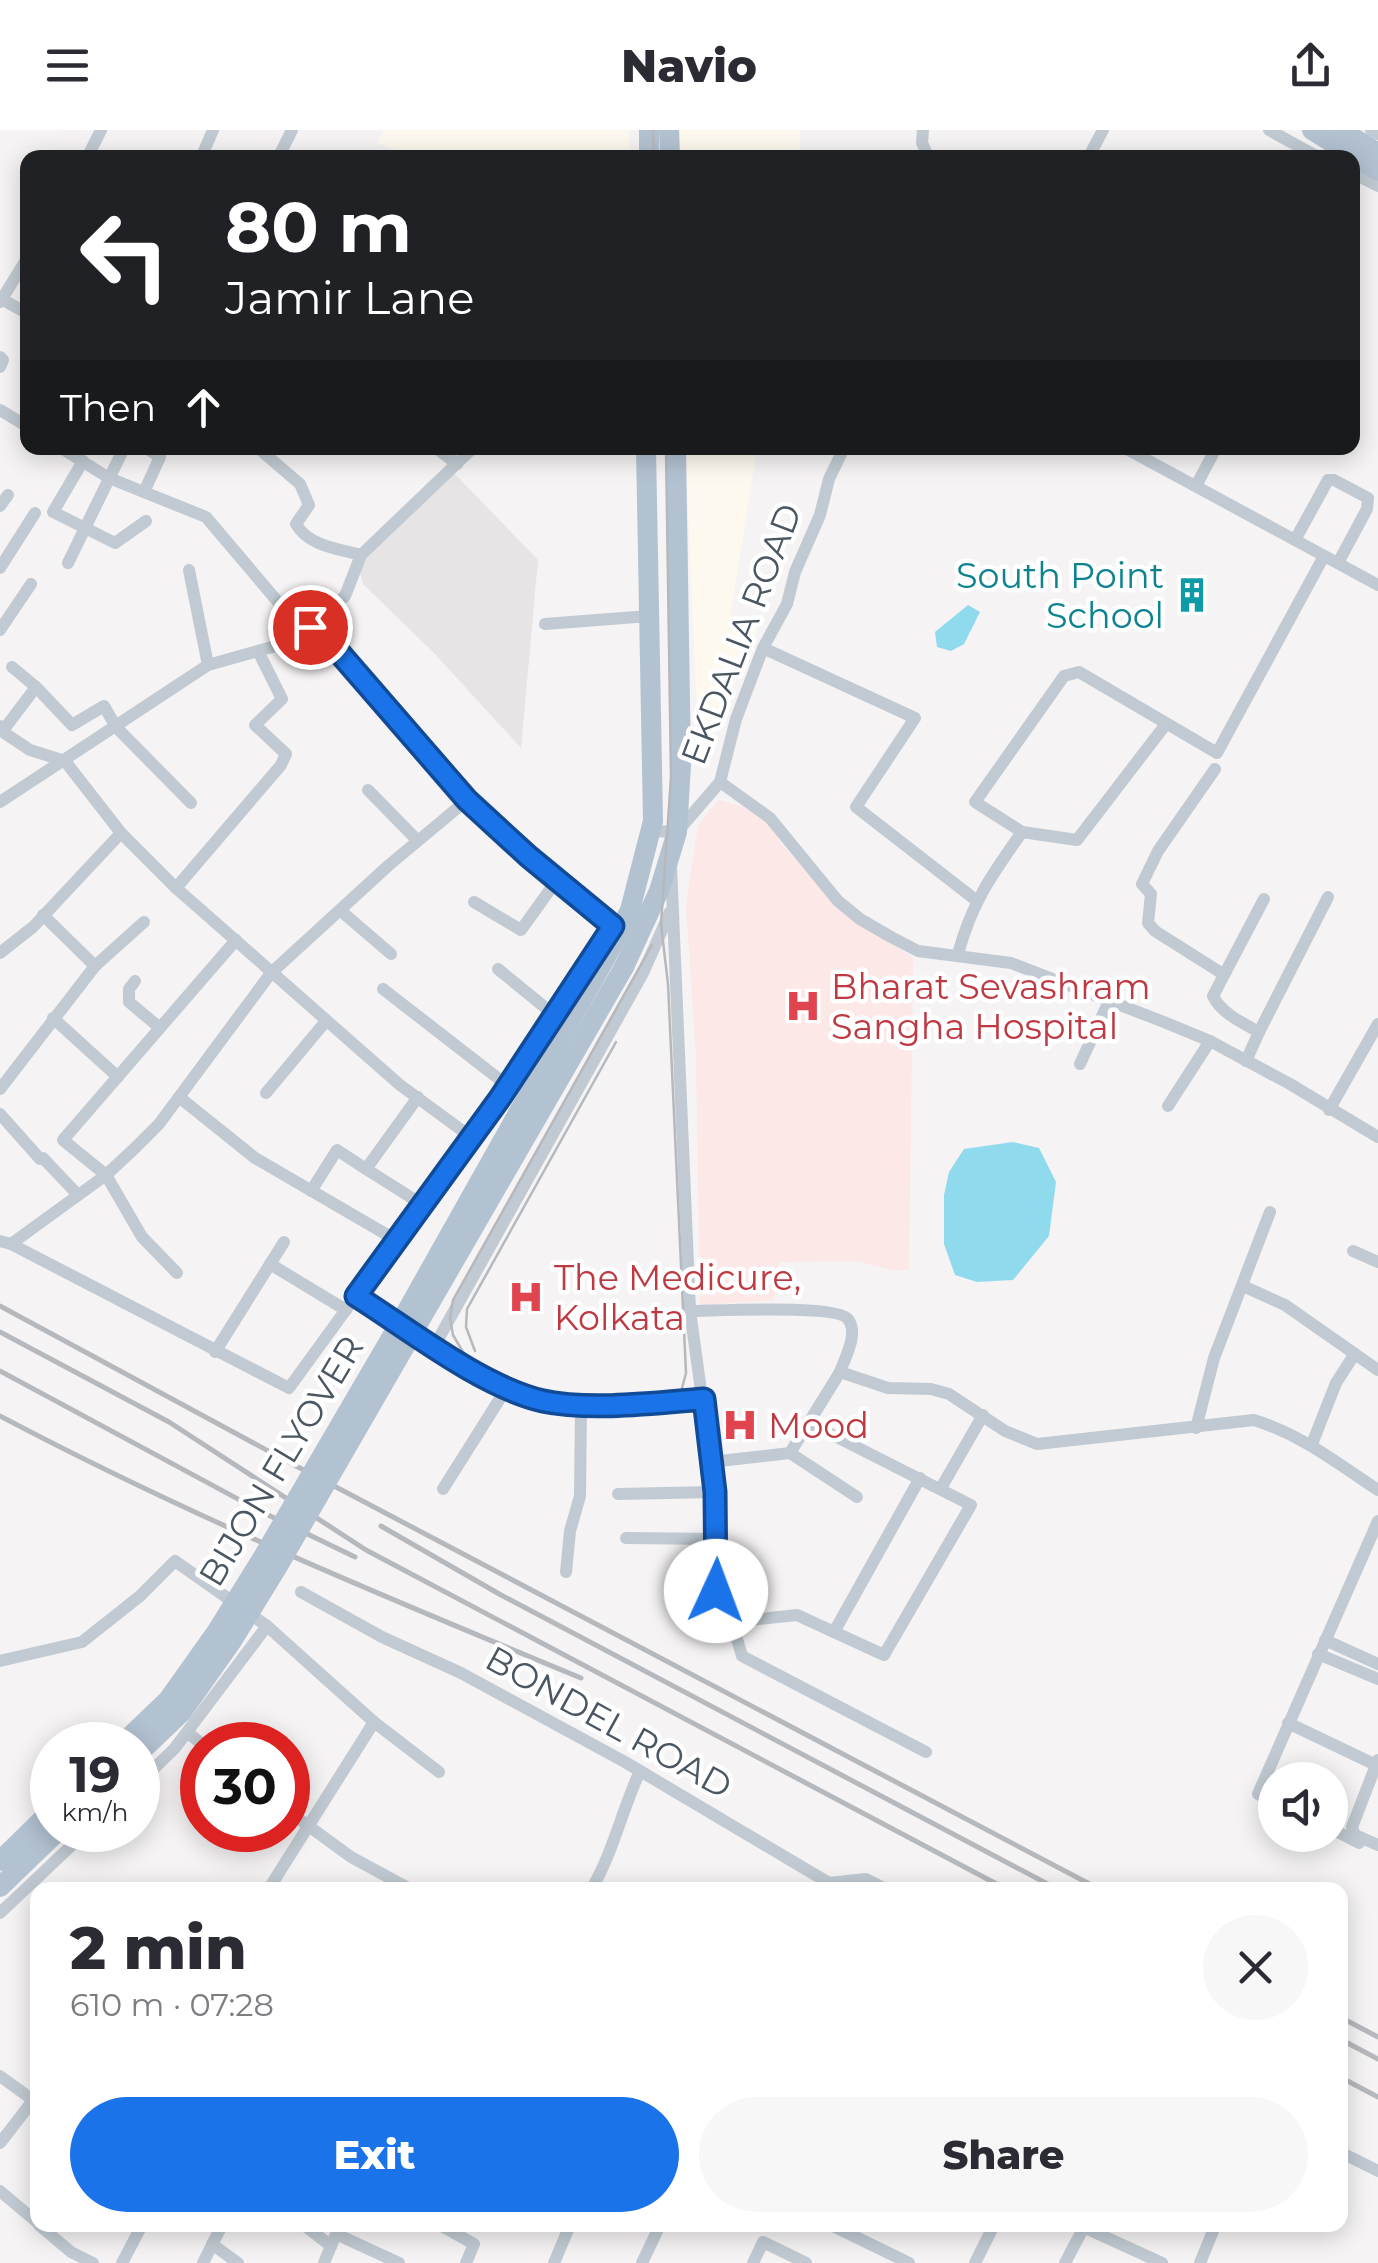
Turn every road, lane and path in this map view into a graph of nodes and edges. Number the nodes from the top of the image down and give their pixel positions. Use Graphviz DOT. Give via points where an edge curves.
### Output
graph roads {
  1 [pos="1268,130"];
  2 [pos="1341,130"];
  3 [pos="1305,146"];
  4 [pos="1369,150"];
  5 [pos="1378,172"];
  6 [pos="1378,186"];
  7 [pos="20,269"];
  8 [pos="0,300"];
  9 [pos="0,358"];
  10 [pos="0,366"];
  11 [pos="72,455"];
  12 [pos="120,455"];
  13 [pos="157,455"];
  14 [pos="266,455"];
  15 [pos="445,455"];
  16 [pos="467,455"];
  17 [pos="646,455"];
  18 [pos="676,455"];
  19 [pos="840,455"];
  20 [pos="1138,455"];
  21 [pos="1212,455"];
  22 [pos="83,462"];
  23 [pos="457,464"];
  24 [pos="109,478"];
  25 [pos="1196,486"];
  26 [pos="144,492"];
  27 [pos="35,512"];
  28 [pos="146,520"];
  29 [pos="84,528"];
  30 [pos="1296,540"];
  31 [pos="361,555"];
  32 [pos="1324,556"];
  33 [pos="68,563"];
  34 [pos="1338,563"];
  35 [pos="0,568"];
  36 [pos="189,570"];
  37 [pos="31,584"];
  38 [pos="1378,585"];
  39 [pos="649,616"];
  40 [pos="546,624"];
  41 [pos="310,627"];
  42 [pos="0,630"];
  43 [pos="764,648"];
  44 [pos="258,651"];
  45 [pos="208,665"];
  46 [pos="12,667"];
  47 [pos="36,687"];
  48 [pos="1166,724"];
  49 [pos="116,727"];
  50 [pos="0,728"];
  51 [pos="65,761"];
  52 [pos="1215,769"];
  53 [pos="720,782"];
  54 [pos="368,790"];
  55 [pos="467,800"];
  56 [pos="0,802"];
  57 [pos="191,803"];
  58 [pos="653,826"];
  59 [pos="677,832"];
  60 [pos="1022,832"];
  61 [pos="121,833"];
  62 [pos="417,840"];
  63 [pos="670,854"];
  64 [pos="556,880"];
  65 [pos="176,888"];
  66 [pos="1328,897"];
  67 [pos="1264,899"];
  68 [pos="977,901"];
  69 [pos="474,902"];
  70 [pos="673,906"];
  71 [pos="341,911"];
  72 [pos="43,915"];
  73 [pos="144,922"];
  74 [pos="623,934"];
  75 [pos="236,940"];
  76 [pos="0,953"];
  77 [pos="391,954"];
  78 [pos="958,954"];
  79 [pos="615,962"];
  80 [pos="95,966"];
  81 [pos="498,969"];
  82 [pos="271,973"];
  83 [pos="1223,974"];
  84 [pos="135,982"];
  85 [pos="383,990"];
  86 [pos="1110,1000"];
  87 [pos="553,1014"];
  88 [pos="52,1018"];
  89 [pos="326,1021"];
  90 [pos="1378,1024"];
  91 [pos="160,1028"];
  92 [pos="1259,1032"];
  93 [pos="1210,1041"];
  94 [pos="1246,1060"];
  95 [pos="1080,1064"];
  96 [pos="118,1077"];
  97 [pos="508,1086"];
  98 [pos="0,1089"];
  99 [pos="266,1093"];
  100 [pos="179,1097"];
  101 [pos="418,1098"];
  102 [pos="1168,1106"];
  103 [pos="1329,1110"];
  104 [pos="0,1114"];
  105 [pos="470,1137"];
  106 [pos="1378,1138"];
  107 [pos="366,1170"];
  108 [pos="106,1175"];
  109 [pos="312,1190"];
  110 [pos="78,1195"];
  111 [pos="422,1205"];
  112 [pos="1270,1212"];
  113 [pos="396,1240"];
  114 [pos="6,1242"];
  115 [pos="284,1242"];
  116 [pos="1353,1251"];
  117 [pos="1378,1262"];
  118 [pos="270,1264"];
  119 [pos="177,1272"];
  120 [pos="1244,1286"];
  121 [pos="356,1296"];
  122 [pos="346,1310"];
  123 [pos="690,1311"];
  124 [pos="436,1346"];
  125 [pos="215,1352"];
  126 [pos="1354,1355"];
  127 [pos="1378,1370"];
  128 [pos="840,1372"];
  129 [pos="506,1389"];
  130 [pos="704,1399"];
  131 [pos="581,1404"];
  132 [pos="982,1415"];
  133 [pos="807,1422"];
  134 [pos="1196,1428"];
  135 [pos="1312,1444"];
  136 [pos="790,1453"];
  137 [pos="711,1462"];
  138 [pos="920,1478"];
  139 [pos="941,1488"];
  140 [pos="443,1489"];
  141 [pos="1378,1490"];
  142 [pos="715,1492"];
  143 [pos="618,1494"];
  144 [pos="857,1496"];
  145 [pos="1378,1521"];
  146 [pos="626,1538"];
  147 [pos="718,1538"];
  148 [pos="566,1572"];
  149 [pos="302,1592"];
  150 [pos="732,1622"];
  151 [pos="266,1626"];
  152 [pos="834,1632"];
  153 [pos="1321,1647"];
  154 [pos="0,1661"];
  155 [pos="1378,1664"];
  156 [pos="1378,1679"];
  157 [pos="145,1722"];
  158 [pos="194,1722"];
  159 [pos="374,1722"];
  160 [pos="1288,1723"];
  161 [pos="160,1733"];
  162 [pos="180,1742"];
  163 [pos="926,1752"];
  164 [pos="1272,1762"];
  165 [pos="160,1763"];
  166 [pos="1377,1763"];
  167 [pos="640,1771"];
  168 [pos="439,1772"];
  169 [pos="310,1821"];
  170 [pos="310,1828"];
  171 [pos="30,1831"];
  172 [pos="1348,1836"];
  173 [pos="1378,1849"];
  174 [pos="36,1852"];
  175 [pos="65,1852"];
  176 [pos="291,1852"];
  177 [pos="0,1860"];
  178 [pos="33,1882"];
  179 [pos="273,1882"];
  180 [pos="398,1882"];
  181 [pos="596,1882"];
  182 [pos="827,1882"];
  183 [pos="838,1882"];
  184 [pos="872,1882"];
  185 [pos="30,1885"];
  186 [pos="0,1887"];
  187 [pos="0,1913"];
  188 [pos="0,2076"];
  189 [pos="30,2094"];
  190 [pos="30,2105"];
  191 [pos="0,2144"];
  192 [pos="1348,2156"];
  193 [pos="1378,2171"];
  194 [pos="0,2191"];
  195 [pos="30,2217"];
  196 [pos="47,2232"];
  197 [pos="138,2232"];
  198 [pos="218,2232"];
  199 [pos="313,2232"];
  200 [pos="453,2232"];
  201 [pos="567,2232"];
  202 [pos="657,2232"];
  203 [pos="764,2232"];
  204 [pos="845,2232"];
  205 [pos="990,2232"];
  206 [pos="1079,2232"];
  207 [pos="1092,2232"];
  208 [pos="1213,2232"];
  209 [pos="763,2242"];
  210 [pos="212,2244"];
  211 [pos="332,2246"];
  212 [pos="71,2252"];
  213 [pos="1133,2257"];
  214 [pos="60,2263"];
  215 [pos="93,2263"];
  216 [pos="122,2263"];
  217 [pos="202,2263"];
  218 [pos="238,2263"];
  219 [pos="324,2263"];
  220 [pos="399,2263"];
  221 [pos="466,2263"];
  222 [pos="554,2263"];
  223 [pos="642,2263"];
  224 [pos="753,2263"];
  225 [pos="806,2263"];
  226 [pos="909,2263"];
  227 [pos="975,2263"];
  228 [pos="1065,2263"];
  229 [pos="1162,2263"];
  230 [pos="1200,2263"];
  1 -- 3 [label="street"];
  2 -- 4 [label="main road"];
  3 -- 4 [label="main road"];
  4 -- 5 [label="main road"];
  4 -- 6 [label="street"];
  7 -- 8 [label="street"];
  9 -- 10 [label="street"];
  11 -- 22 [label="street"];
  12 -- 24 [label="street"];
  13 -- 26 [label="street"];
  14 -- 31 [label="street" via="300,484 309,504 296,524 301,532"];
  15 -- 23 [label="street"];
  16 -- 23 [label="street"];
  17 -- 39 [label="main road"];
  18 -- 59 [label="main road"];
  19 -- 43 [label="street, EKDALIA ROAD" via="787,604"];
  20 -- 25 [label="street"];
  21 -- 25 [label="street"];
  22 -- 24 [label="street"];
  22 -- 29 [label="street" via="53,512"];
  23 -- 31 [label="street"];
  24 -- 26 [label="street"];
  24 -- 29 [label="street"];
  25 -- 30 [label="street"];
  26 -- 41 [label="street" via="206,517 289,615"];
  27 -- 35 [label="street"];
  28 -- 29 [label="street" via="115,543"];
  29 -- 33 [label="street"];
  30 -- 32 [label="street"];
  30 -- 34 [label="street" via="1328,480 1368,498"];
  31 -- 41 [label="street" via="346,596"];
  32 -- 34 [label="street"];
  32 -- 48 [label="street" via="1217,753"];
  34 -- 38 [label="street"];
  36 -- 45 [label="street"];
  37 -- 42 [label="street"];
  39 -- 40 [label="street"];
  39 -- 58 [label="main road"];
  41 -- 44 [label="street"];
  41 -- 55 [label="street"];
  43 -- 53 [label="street, EKDALIA ROAD"];
  43 -- 68 [label="street" via="915,718 856,807"];
  44 -- 45 [label="street"];
  44 -- 65 [label="street" via="282,699 254,725 286,754"];
  45 -- 49 [label="street"];
  46 -- 47 [label="street"];
  47 -- 49 [label="street" via="72,725 104,706"];
  47 -- 50 [label="street"];
  48 -- 60 [label="street" via="1078,840"];
  48 -- 60 [label="street" via="1079,672 1064,676 975,802"];
  49 -- 51 [label="street"];
  49 -- 57 [label="street"];
  50 -- 51 [label="street" via="30,750"];
  51 -- 56 [label="street"];
  51 -- 61 [label="street"];
  52 -- 83 [label="street" via="1142,884 1151,894 1148,923 1155,931"];
  53 -- 59 [label="street, EKDALIA ROAD"];
  53 -- 78 [label="street" via="770,818 860,919 918,950"];
  54 -- 62 [label="street"];
  55 -- 62 [label="street"];
  55 -- 64 [label="street"];
  58 -- 59 [label="street"];
  58 -- 74 [label="main road"];
  59 -- 63 [label="main road"];
  60 -- 68 [label="street"];
  61 -- 65 [label="street"];
  61 -- 72 [label="street"];
  62 -- 71 [label="street"];
  63 -- 70 [label="street"];
  63 -- 74 [label="main road" via="659,891"];
  64 -- 69 [label="street" via="521,930"];
  64 -- 74 [label="street"];
  65 -- 75 [label="street"];
  66 -- 92 [label="street"];
  67 -- 83 [label="street"];
  68 -- 78 [label="street"];
  70 -- 123 [label="street"];
  70 -- 124 [label="street" via="643,973"];
  71 -- 77 [label="street"];
  71 -- 82 [label="street"];
  72 -- 76 [label="street"];
  72 -- 80 [label="street"];
  73 -- 80 [label="street"];
  74 -- 79 [label="main road, BIJON FLYOVER"];
  74 -- 87 [label="street"];
  75 -- 82 [label="street"];
  75 -- 91 [label="street"];
  78 -- 86 [label="street" via="1011,963"];
  79 -- 157 [label="main road, BIJON FLYOVER, bridge" via="245,1586 168,1700"];
  79 -- 161 [label="main road, BIJON FLYOVER, bridge" via="327,1486 182,1712"];
  80 -- 88 [label="street"];
  81 -- 87 [label="street"];
  82 -- 89 [label="street"];
  82 -- 100 [label="street"];
  83 -- 92 [label="street" via="1213,996 1217,1005"];
  84 -- 91 [label="street" via="129,1002"];
  85 -- 97 [label="street"];
  86 -- 93 [label="street"];
  86 -- 95 [label="street"];
  87 -- 97 [label="street"];
  88 -- 96 [label="street"];
  88 -- 98 [label="street"];
  89 -- 99 [label="street"];
  89 -- 101 [label="street"];
  90 -- 103 [label="street"];
  91 -- 96 [label="street"];
  92 -- 94 [label="street"];
  93 -- 94 [label="street"];
  93 -- 102 [label="street"];
  94 -- 103 [label="street"];
  96 -- 108 [label="street" via="63,1140"];
  97 -- 105 [label="street"];
  100 -- 108 [label="street"];
  100 -- 109 [label="street" via="255,1158"];
  101 -- 105 [label="street"];
  101 -- 107 [label="street"];
  103 -- 106 [label="street"];
  104 -- 110 [label="street"];
  105 -- 111 [label="street"];
  107 -- 109 [label="street" via="337,1150"];
  107 -- 111 [label="street"];
  108 -- 110 [label="street"];
  108 -- 119 [label="street" via="142,1237"];
  109 -- 113 [label="street"];
  110 -- 114 [label="street"];
  111 -- 113 [label="street"];
  112 -- 120 [label="street"];
  113 -- 121 [label="street"];
  114 -- 125 [label="street"];
  115 -- 118 [label="street"];
  116 -- 117 [label="street"];
  118 -- 122 [label="street"];
  118 -- 125 [label="street"];
  120 -- 126 [label="street"];
  120 -- 134 [label="street" via="1214,1358"];
  121 -- 122 [label="street"];
  121 -- 124 [label="street"];
  122 -- 125 [label="street" via="289,1388"];
  123 -- 128 [label="street" via="844,1315 853,1334"];
  123 -- 130 [label="street"];
  124 -- 129 [label="street"];
  126 -- 127 [label="street"];
  126 -- 135 [label="street"];
  128 -- 132 [label="street" via="888,1388 949,1394"];
  128 -- 133 [label="street"];
  129 -- 131 [label="street"];
  129 -- 140 [label="street"];
  130 -- 131 [label="street"];
  130 -- 137 [label="street"];
  131 -- 148 [label="street" via="580,1496"];
  132 -- 134 [label="street" via="1037,1444"];
  132 -- 139 [label="street"];
  133 -- 136 [label="street"];
  133 -- 138 [label="street"];
  134 -- 135 [label="street" via="1254,1420"];
  135 -- 141 [label="street"];
  136 -- 137 [label="street"];
  136 -- 144 [label="street"];
  137 -- 142 [label="street"];
  138 -- 139 [label="street"];
  138 -- 152 [label="street"];
  139 -- 152 [label="street" via="971,1505 884,1655"];
  142 -- 143 [label="street"];
  142 -- 147 [label="street"];
  145 -- 153 [label="street"];
  146 -- 147 [label="street"];
  147 -- 150 [label="street" via="714,1612"];
  149 -- 167 [label="street, BONDEL ROAD"];
  150 -- 152 [label="street" via="797,1615"];
  150 -- 163 [label="street" via="742,1656"];
  151 -- 154 [label="street" via="174,1561 82,1642"];
  151 -- 158 [label="street"];
  151 -- 159 [label="street"];
  153 -- 155 [label="street"];
  153 -- 156 [label="street"];
  153 -- 160 [label="street"];
  159 -- 168 [label="street"];
  159 -- 169 [label="street"];
  160 -- 164 [label="street"];
  160 -- 166 [label="street"];
  162 -- 165 [label="street"];
  166 -- 173 [label="street" via="1352,1827"];
  167 -- 181 [label="street"];
  167 -- 182 [label="street, BONDEL ROAD"];
  170 -- 180 [label="street"];
  171 -- 177 [label="main road"];
  172 -- 173 [label="street"];
  174 -- 186 [label="main road"];
  175 -- 178 [label="street"];
  176 -- 179 [label="street"];
  183 -- 184 [label="street, BONDEL ROAD"];
  185 -- 187 [label="street"];
  188 -- 189 [label="street"];
  190 -- 191 [label="street"];
  192 -- 193 [label="street"];
  194 -- 195 [label="street"];
  196 -- 212 [label="street"];
  197 -- 216 [label="street"];
  198 -- 210 [label="street"];
  199 -- 211 [label="street"];
  200 -- 221 [label="street" via="474,2244"];
  201 -- 222 [label="street"];
  202 -- 223 [label="street"];
  203 -- 209 [label="street"];
  204 -- 226 [label="street"];
  205 -- 227 [label="street"];
  206 -- 228 [label="street"];
  207 -- 213 [label="street"];
  208 -- 230 [label="street"];
  209 -- 224 [label="street"];
  209 -- 225 [label="street"];
  210 -- 217 [label="street"];
  210 -- 218 [label="street"];
  211 -- 219 [label="street"];
  211 -- 220 [label="street" via="336,2234"];
  212 -- 214 [label="street"];
  212 -- 215 [label="street"];
  213 -- 229 [label="street"];
}
